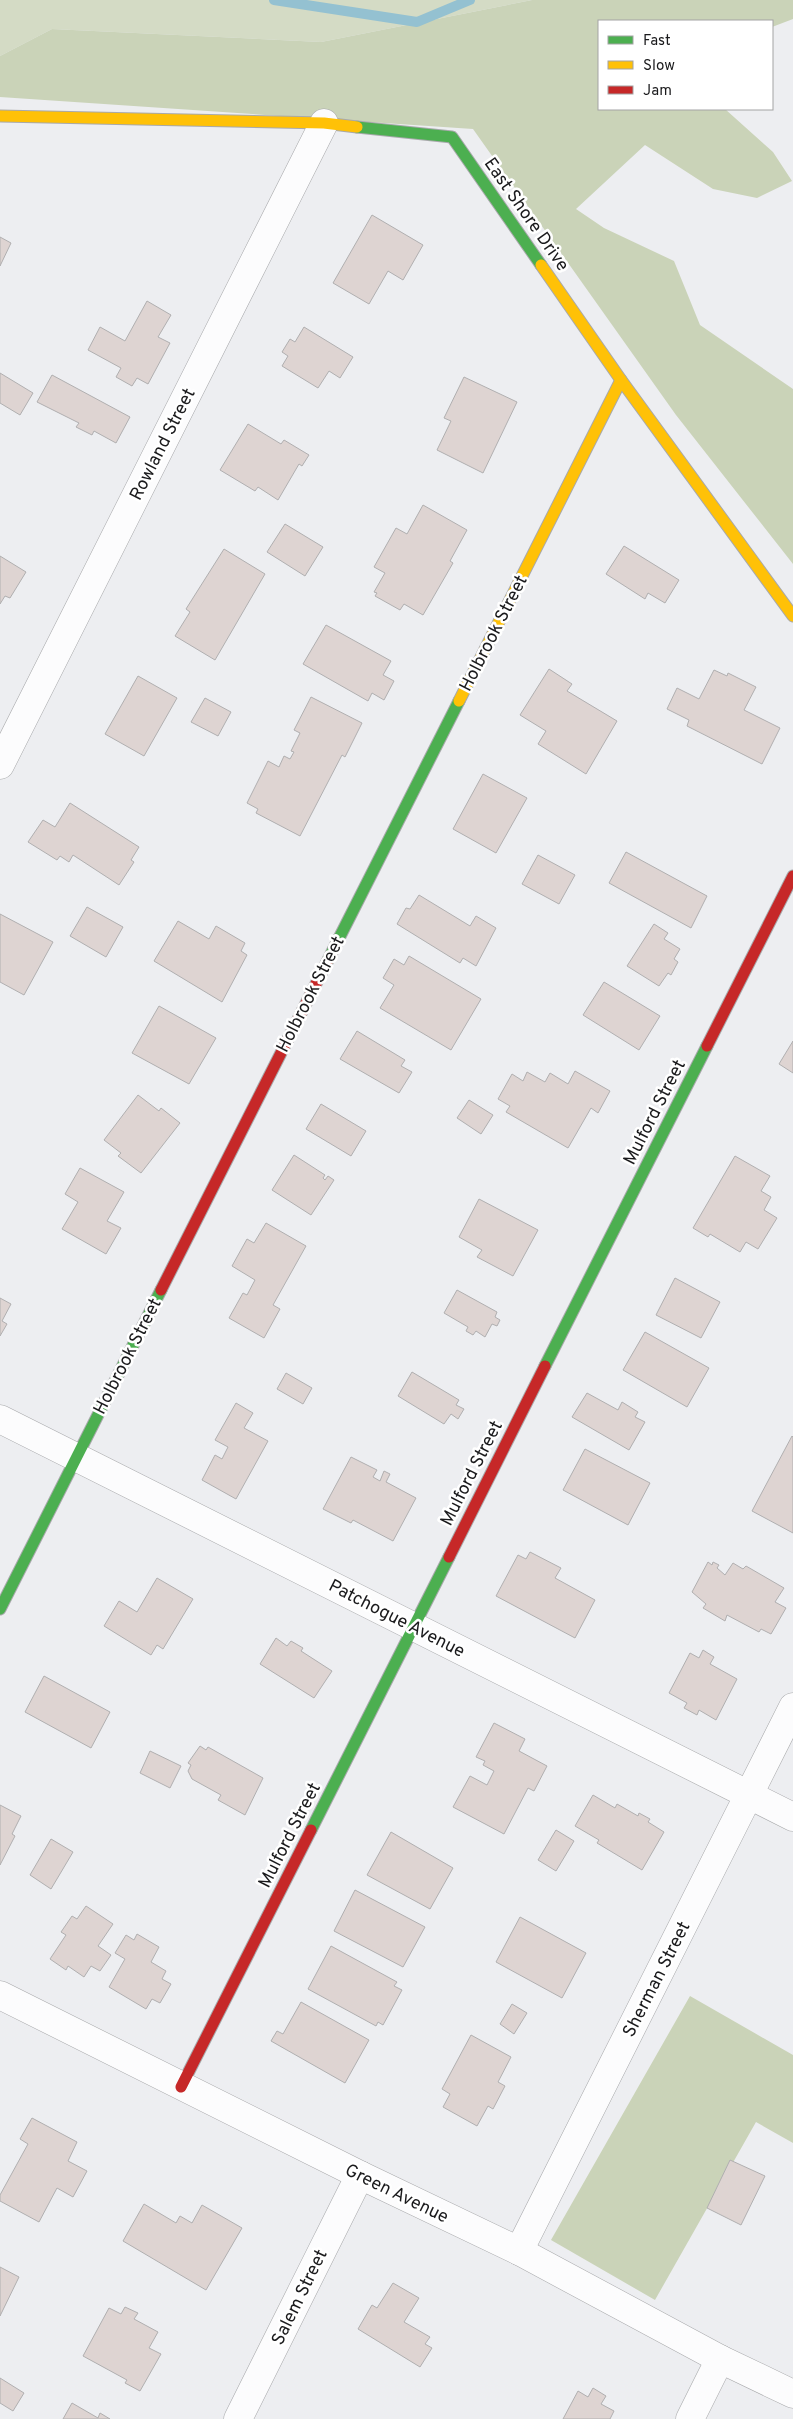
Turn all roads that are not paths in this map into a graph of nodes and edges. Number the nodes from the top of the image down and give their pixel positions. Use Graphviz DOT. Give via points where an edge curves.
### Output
graph roads {
  1 [pos="0,116"];
  2 [pos="324,123"];
  3 [pos="621,380"];
  4 [pos="793,616"];
  5 [pos="0,765"];
  6 [pos="793,876"];
  7 [pos="0,1419"];
  8 [pos="76,1456"];
  9 [pos="0,1609"];
  10 [pos="413,1626"];
  11 [pos="793,1707"];
  12 [pos="749,1795"];
  13 [pos="793,1817"];
  14 [pos="1,1998"];
  15 [pos="181,2088"];
  16 [pos="360,2176"];
  17 [pos="520,2251"];
  18 [pos="720,2359"];
  19 [pos="793,2394"];
  20 [pos="238,2419"];
  21 [pos="690,2419"];
  1 -- 2 [label="street, East Shore Drive"];
  2 -- 3 [label="street, East Shore Drive" via="452,136"];
  2 -- 5 [label="street, Rowland Street"];
  3 -- 4 [label="street, East Shore Drive"];
  3 -- 8 [label="street, Holbrook Street"];
  6 -- 10 [label="street, Mulford Street"];
  7 -- 8 [label="street, Patchogue Avenue"];
  8 -- 9 [label="street, Holbrook Street"];
  8 -- 10 [label="street, Patchogue Avenue"];
  10 -- 12 [label="street, Patchogue Avenue"];
  10 -- 15 [label="street, Mulford Street"];
  11 -- 12 [label="street, Sherman Street"];
  12 -- 13 [label="street, Patchogue Avenue"];
  12 -- 17 [label="street, Sherman Street"];
  14 -- 15 [label="street, Green Avenue"];
  15 -- 16 [label="street, Green Avenue"];
  16 -- 17 [label="street, Green Avenue"];
  16 -- 20 [label="street, Salem Street"];
  17 -- 18 [label="street, Green Avenue"];
  18 -- 19 [label="street, Green Avenue"];
  18 -- 21 [label="street"];
}
